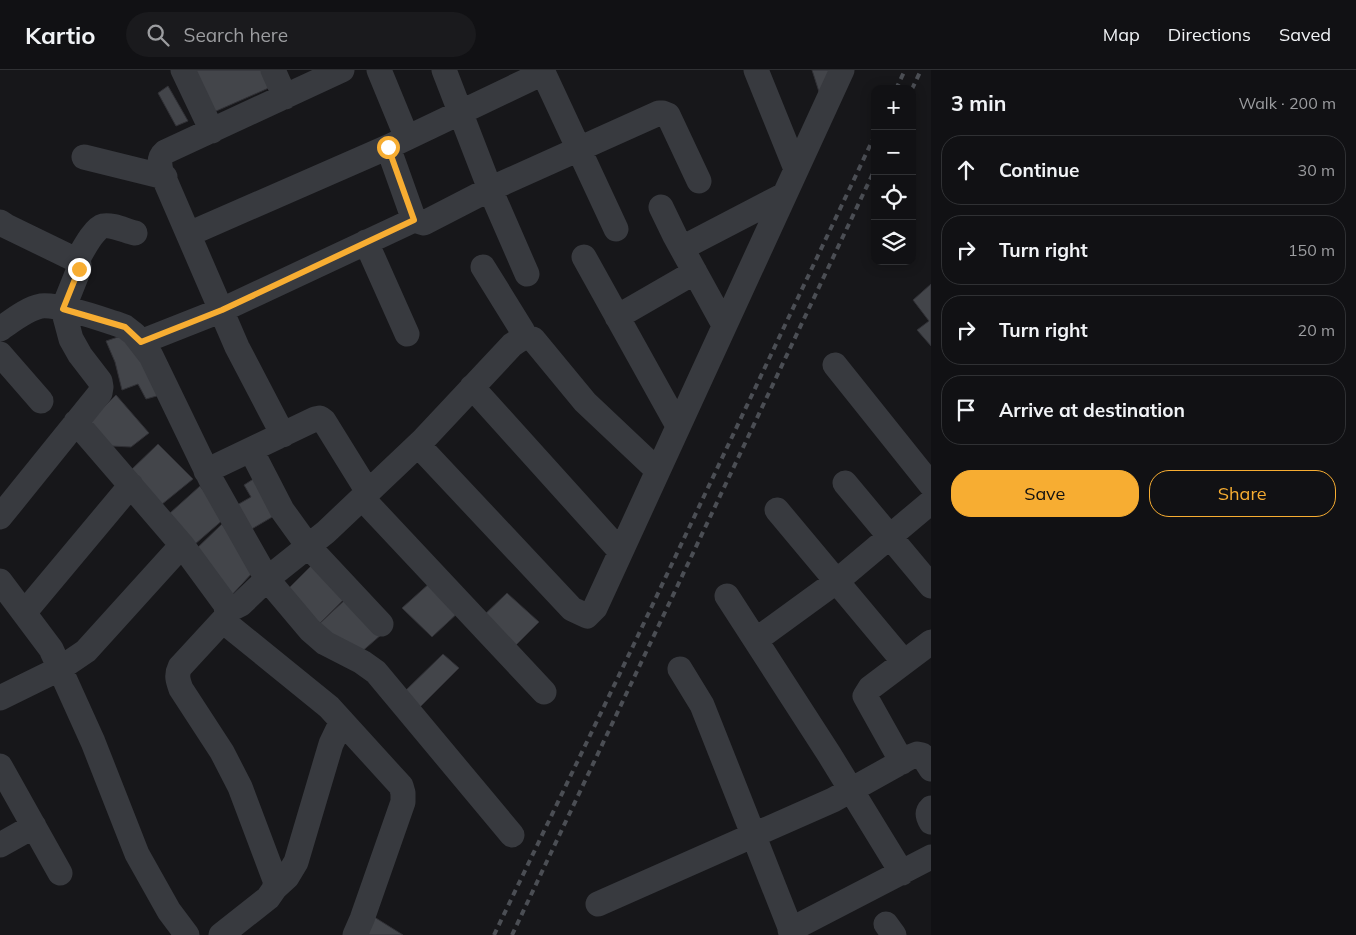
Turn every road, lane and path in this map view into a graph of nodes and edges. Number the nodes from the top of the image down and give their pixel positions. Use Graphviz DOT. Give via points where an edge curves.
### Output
graph roads {
  1 [pos="183,70"];
  2 [pos="273,70"];
  3 [pos="342,70"];
  4 [pos="380,70"];
  5 [pos="444,70"];
  6 [pos="756,70"];
  7 [pos="842,70"];
  8 [pos="542,71"];
  9 [pos="285,97"];
  10 [pos="460,112"];
  11 [pos="212,131"];
  12 [pos="398,142"];
  13 [pos="579,149"];
  14 [pos="84,157"];
  15 [pos="796,169"];
  16 [pos="164,177"];
  17 [pos="700,181"];
  18 [pos="490,189"];
  19 [pos="784,195"];
  20 [pos="661,207"];
  21 [pos="414,220"];
  22 [pos="0,222"];
  23 [pos="616,229"];
  24 [pos="134,233"];
  25 [pos="189,234"];
  26 [pos="366,242"];
  27 [pos="682,248"];
  28 [pos="584,257"];
  29 [pos="77,260"];
  30 [pos="483,267"];
  31 [pos="695,272"];
  32 [pos="527,274"];
  33 [pos="63,309"];
  34 [pos="222,310"];
  35 [pos="617,317"];
  36 [pos="724,325"];
  37 [pos="0,329"];
  38 [pos="407,334"];
  39 [pos="525,338"];
  40 [pos="141,342"];
  41 [pos="0,354"];
  42 [pos="836,365"];
  43 [pos="472,387"];
  44 [pos="41,401"];
  45 [pos="76,422"];
  46 [pos="678,426"];
  47 [pos="282,435"];
  48 [pos="418,445"];
  49 [pos="251,450"];
  50 [pos="657,470"];
  51 [pos="206,471"];
  52 [pos="845,483"];
  53 [pos="931,484"];
  54 [pos="131,485"];
  55 [pos="365,495"];
  56 [pos="931,502"];
  57 [pos="777,510"];
  58 [pos="0,517"];
  59 [pos="890,537"];
  60 [pos="182,545"];
  61 [pos="308,546"];
  62 [pos="620,551"];
  63 [pos="267,579"];
  64 [pos="0,581"];
  65 [pos="836,581"];
  66 [pos="931,586"];
  67 [pos="727,596"];
  68 [pos="24,613"];
  69 [pos="225,616"];
  70 [pos="381,624"];
  71 [pos="756,640"];
  72 [pos="931,642"];
  73 [pos="904,662"];
  74 [pos="61,668"];
  75 [pos="680,669"];
  76 [pos="544,692"];
  77 [pos="0,698"];
  78 [pos="342,721"];
  79 [pos="902,762"];
  80 [pos="0,766"];
  81 [pos="931,769"];
  82 [pos="851,791"];
  83 [pos="931,808"];
  84 [pos="931,822"];
  85 [pos="34,826"];
  86 [pos="512,835"];
  87 [pos="754,836"];
  88 [pos="0,845"];
  89 [pos="931,857"];
  90 [pos="60,873"];
  91 [pos="902,873"];
  92 [pos="275,888"];
  93 [pos="598,904"];
  94 [pos="791,932"];
  95 [pos="188,935"];
  96 [pos="221,935"];
  97 [pos="355,935"];
  1 -- 11 [label="street"];
  2 -- 9 [label="street"];
  3 -- 9 [label="street"];
  4 -- 12 [label="street"];
  5 -- 10 [label="street"];
  6 -- 15 [label="street"];
  7 -- 15 [label="street"];
  8 -- 10 [label="street"];
  8 -- 13 [label="street"];
  9 -- 11 [label="street"];
  10 -- 12 [label="street"];
  10 -- 18 [label="street"];
  11 -- 16 [label="street" via="162,155 160,165"];
  12 -- 21 [label="street"];
  12 -- 25 [label="street"];
  13 -- 17 [label="street" via="663,112 668,115"];
  13 -- 18 [label="street"];
  13 -- 23 [label="street"];
  14 -- 16 [label="street"];
  15 -- 19 [label="street"];
  16 -- 25 [label="street"];
  18 -- 21 [label="street" via="424,224"];
  18 -- 32 [label="street"];
  19 -- 27 [label="street"];
  19 -- 36 [label="street"];
  20 -- 27 [label="street"];
  21 -- 26 [label="street"];
  22 -- 29 [label="street"];
  24 -- 29 [label="street" via="101,226"];
  25 -- 34 [label="street"];
  26 -- 34 [label="street"];
  26 -- 38 [label="street"];
  27 -- 31 [label="street"];
  28 -- 35 [label="street"];
  29 -- 33 [label="street" via="79,269"];
  30 -- 39 [label="street"];
  31 -- 35 [label="street"];
  31 -- 36 [label="street"];
  33 -- 37 [label="street" via="41,306"];
  33 -- 40 [label="street" via="125,327"];
  33 -- 45 [label="street" via="71,339 102,387"];
  34 -- 40 [label="street"];
  34 -- 47 [label="street"];
  35 -- 46 [label="street"];
  36 -- 46 [label="street"];
  39 -- 43 [label="street" via="512,345"];
  39 -- 50 [label="street" via="533,339 585,402"];
  40 -- 51 [label="street" via="151,356"];
  41 -- 44 [label="street"];
  42 -- 53 [label="street"];
  43 -- 48 [label="street"];
  43 -- 62 [label="street"];
  45 -- 54 [label="street"];
  45 -- 58 [label="street"];
  46 -- 50 [label="street"];
  47 -- 49 [label="street"];
  47 -- 55 [label="street" via="320,418"];
  48 -- 55 [label="street"];
  48 -- 62 [label="street" via="580,614 587,616 595,608"];
  49 -- 51 [label="street"];
  49 -- 61 [label="street" via="282,510"];
  50 -- 62 [label="street"];
  51 -- 63 [label="street"];
  52 -- 59 [label="street"];
  54 -- 60 [label="street"];
  54 -- 68 [label="street"];
  55 -- 61 [label="street"];
  55 -- 76 [label="street"];
  56 -- 59 [label="street"];
  57 -- 65 [label="street"];
  59 -- 65 [label="street"];
  59 -- 66 [label="street"];
  60 -- 69 [label="street" via="226,605"];
  60 -- 74 [label="street" via="86,651"];
  61 -- 63 [label="street"];
  61 -- 70 [label="street"];
  63 -- 69 [label="street"];
  63 -- 86 [label="street" via="317,637 376,672"];
  64 -- 68 [label="street"];
  65 -- 71 [label="street"];
  65 -- 73 [label="street"];
  67 -- 71 [label="street"];
  68 -- 74 [label="street"];
  69 -- 78 [label="street"];
  69 -- 92 [label="street" via="180,667 178,679 240,787 275,880"];
  71 -- 82 [label="street"];
  72 -- 73 [label="street"];
  73 -- 79 [label="street" via="870,688 865,696"];
  74 -- 77 [label="street"];
  74 -- 95 [label="street" via="137,854 169,911"];
  75 -- 87 [label="street" via="702,705"];
  78 -- 92 [label="street" via="331,744 296,862 288,877"];
  78 -- 97 [label="street" via="394,777 403,793 403,802"];
  79 -- 81 [label="street" via="917,754 922,755"];
  79 -- 82 [label="street"];
  80 -- 85 [label="street"];
  82 -- 87 [label="street"];
  82 -- 91 [label="street"];
  83 -- 84 [label="street" via="928,812"];
  85 -- 88 [label="street"];
  85 -- 90 [label="street"];
  87 -- 93 [label="street"];
  87 -- 94 [label="street"];
  89 -- 91 [label="street"];
  91 -- 94 [label="street"];
  92 -- 96 [label="street" via="268,898"];
}
